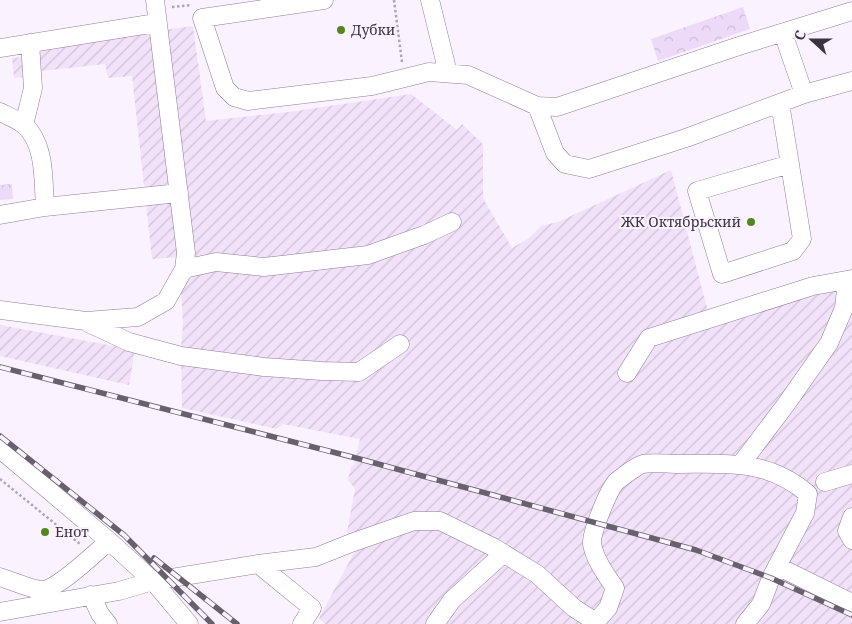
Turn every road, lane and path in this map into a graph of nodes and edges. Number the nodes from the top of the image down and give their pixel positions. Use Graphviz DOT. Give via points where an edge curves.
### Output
graph roads {
  1 [pos="155,0"];
  2 [pos="324,0"];
  3 [pos="394,0"];
  4 [pos="430,0"];
  5 [pos="852,11"];
  6 [pos="156,23"];
  7 [pos="784,33"];
  8 [pos="30,43"];
  9 [pos="0,48"];
  10 [pos="403,70"];
  11 [pos="448,73"];
  12 [pos="852,81"];
  13 [pos="804,94"];
  14 [pos="780,103"];
  15 [pos="537,106"];
  16 [pos="0,112"];
  17 [pos="24,125"];
  18 [pos="790,164"];
  19 [pos="179,193"];
  20 [pos="45,207"];
  21 [pos="0,215"];
  22 [pos="452,222"];
  23 [pos="184,269"];
  24 [pos="849,280"];
  25 [pos="0,310"];
  26 [pos="86,322"];
  27 [pos="400,344"];
  28 [pos="627,374"];
  29 [pos="0,449"];
  30 [pos="740,464"];
  31 [pos="852,474"];
  32 [pos="0,479"];
  33 [pos="825,482"];
  34 [pos="852,517"];
  35 [pos="852,540"];
  36 [pos="109,541"];
  37 [pos="93,554"];
  38 [pos="503,554"];
  39 [pos="258,564"];
  40 [pos="777,566"];
  41 [pos="0,576"];
  42 [pos="153,581"];
  43 [pos="91,595"];
  44 [pos="852,604"];
  45 [pos="12,615"];
  46 [pos="595,623"];
  47 [pos="108,624"];
  48 [pos="189,624"];
  49 [pos="302,624"];
  50 [pos="435,624"];
  51 [pos="745,624"];
  1 -- 6 [label="street"];
  2 -- 11 [label="street" via="202,18 225,88 234,97 248,101 372,86 428,72"];
  3 -- 10 [label="path"];
  4 -- 11 [label="street"];
  5 -- 7 [label="street"];
  6 -- 8 [label="street"];
  6 -- 19 [label="street"];
  7 -- 13 [label="street"];
  7 -- 15 [label="street" via="557,107"];
  8 -- 9 [label="street"];
  8 -- 17 [label="street" via="33,88"];
  11 -- 15 [label="street" via="468,74"];
  12 -- 13 [label="street"];
  13 -- 14 [label="street"];
  14 -- 15 [label="street" via="589,169 565,164 555,153"];
  14 -- 18 [label="street"];
  16 -- 17 [label="street"];
  17 -- 20 [label="street" via="40,153"];
  18 -- 18 [label="street" via="802,239 793,251 722,274 697,192"];
  19 -- 20 [label="street"];
  19 -- 23 [label="street" via="186,253"];
  20 -- 21 [label="street"];
  22 -- 23 [label="street" via="368,255 264,267 216,262"];
  23 -- 26 [label="street" via="166,301 138,317"];
  24 -- 28 [label="street" via="813,286 649,338"];
  24 -- 30 [label="street" via="844,308 828,343"];
  25 -- 26 [label="street"];
  26 -- 27 [label="street" via="129,342 182,356 264,367 359,372"];
  29 -- 36 [label="street"];
  30 -- 40 [label="street" via="771,471 800,486 808,494 806,513"];
  30 -- 46 [label="street" via="643,464 617,481 609,492 592,543 599,563 615,588 608,608"];
  31 -- 33 [label="street"];
  32 -- 37 [label="path"];
  34 -- 35 [label="street" via="847,531"];
  36 -- 37 [label="street"];
  36 -- 42 [label="street"];
  37 -- 41 [label="street" via="51,588 40,590"];
  38 -- 39 [label="street" via="440,522 414,520 316,557"];
  38 -- 46 [label="street" via="537,574"];
  38 -- 50 [label="street" via="452,600"];
  39 -- 42 [label="street"];
  39 -- 49 [label="street" via="312,608"];
  40 -- 44 [label="street"];
  40 -- 51 [label="street" via="761,604"];
  42 -- 43 [label="street"];
  42 -- 48 [label="street"];
  43 -- 45 [label="street"];
  43 -- 47 [label="street"];
}
